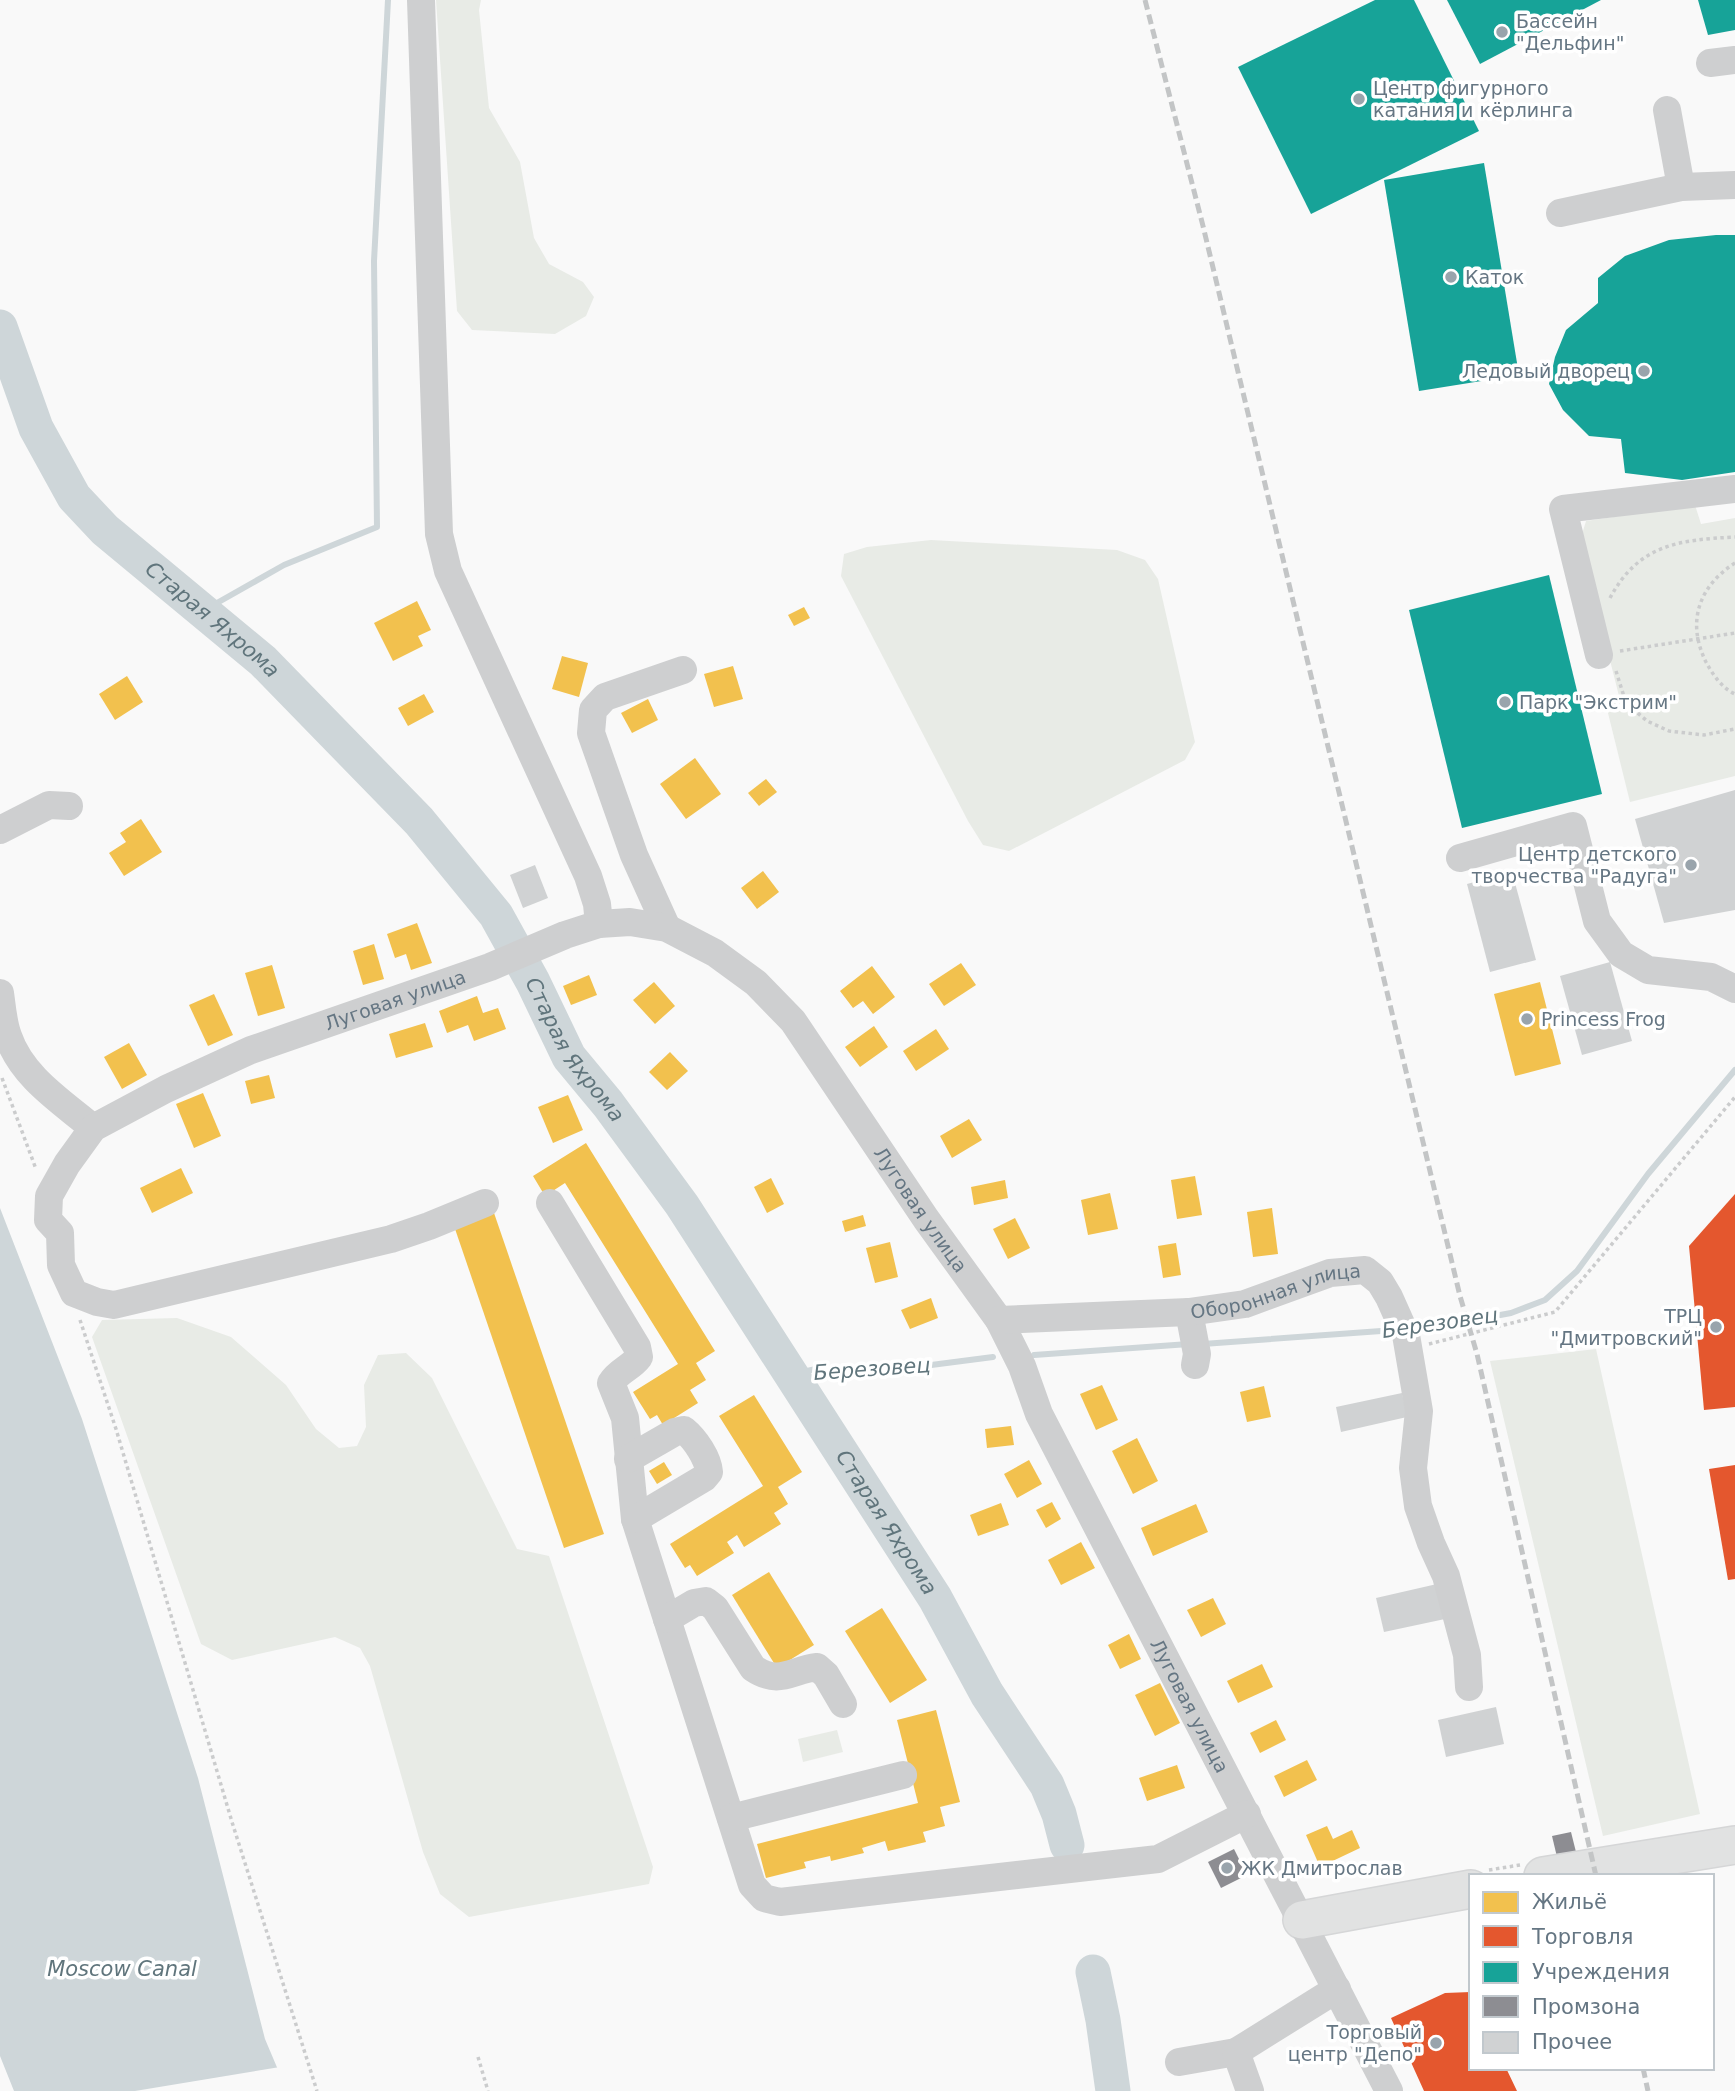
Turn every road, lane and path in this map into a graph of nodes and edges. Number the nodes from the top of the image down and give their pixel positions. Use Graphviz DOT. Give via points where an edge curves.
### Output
graph roads {
  1 [pos="421,0"];
  2 [pos="1667,110"];
  3 [pos="1735,185"];
  4 [pos="1681,187"];
  5 [pos="1560,213"];
  6 [pos="1735,489"];
  7 [pos="1735,537"];
  8 [pos="1735,563"];
  9 [pos="1606,604"];
  10 [pos="1735,633"];
  11 [pos="1698,639"];
  12 [pos="1605,654"];
  13 [pos="683,670"];
  14 [pos="1735,694"];
  15 [pos="1735,729"];
  16 [pos="69,806"];
  17 [pos="0,830"];
  18 [pos="1460,858"];
  19 [pos="599,924"];
  20 [pos="667,928"];
  21 [pos="1735,989"];
  22 [pos="0,993"];
  23 [pos="0,1072"];
  24 [pos="1735,1097"];
  25 [pos="93,1128"];
  26 [pos="49,1202"];
  27 [pos="485,1203"];
  28 [pos="550,1203"];
  29 [pos="74,1293"];
  30 [pos="999,1320"];
  31 [pos="1405,1334"];
  32 [pos="628,1459"];
  33 [pos="635,1519"];
  34 [pos="667,1619"];
  35 [pos="1469,1687"];
  36 [pos="843,1703"];
  37 [pos="903,1775"];
  38 [pos="1247,1814"];
  39 [pos="731,1818"];
  40 [pos="1735,1845"];
  41 [pos="1555,1874"];
  42 [pos="1469,1889"];
  43 [pos="1302,1920"];
  44 [pos="1336,1989"];
  45 [pos="1237,2052"];
  46 [pos="478,2057"];
  47 [pos="1179,2062"];
  48 [pos="317,2091"];
  49 [pos="488,2091"];
  50 [pos="1250,2091"];
  51 [pos="1389,2091"];
  1 -- 19 [label="street" via="439,534 448,571 588,876"];
  2 -- 4 [label="street"];
  3 -- 4 [label="street"];
  4 -- 5 [label="street"];
  6 -- 12 [label="street" via="1563,509"];
  7 -- 9 [label="path" via="1674,543 1651,552 1627,572"];
  8 -- 11 [label="path" via="1708,586 1699,606"];
  10 -- 11 [label="path"];
  11 -- 12 [label="path"];
  11 -- 14 [label="path" via="1712,673"];
  12 -- 15 [label="path" via="1626,703 1647,721 1669,731 1703,735"];
  13 -- 20 [label="street" via="605,697 593,710 591,733 634,855"];
  16 -- 17 [label="street" via="49,805"];
  18 -- 21 [label="street" via="1573,826 1597,922 1621,954 1648,970 1711,977"];
  19 -- 20 [label="street, Луговая улица" via="630,922"];
  19 -- 25 [label="street, Луговая улица" via="251,1050"];
  20 -- 30 [label="street, Луговая улица" via="745,975 793,1021"];
  22 -- 25 [label="street" via="18,1058 32,1077"];
  23 -- 26 [label="path"];
  24 -- 31 [label="path" via="1555,1312 1432,1344"];
  25 -- 26 [label="street" via="67,1164"];
  26 -- 29 [label="street" via="48,1220 61,1233 61,1265"];
  27 -- 29 [label="street" via="391,1239 192,1288 114,1305"];
  28 -- 32 [label="street" via="637,1347 639,1357 611,1382 625,1418"];
  29 -- 48 [label="path"];
  30 -- 31 [label="street, Оборонная улица" via="1194,1342 1245,1304 1330,1273 1365,1270 1380,1282"];
  30 -- 38 [label="street, Луговая улица" via="1039,1414"];
  31 -- 35 [label="street, Оборонная улица" via="1419,1411 1413,1468 1418,1506 1449,1588 1467,1655"];
  32 -- 33 [label="street"];
  32 -- 33 [label="street" via="684,1430 709,1472"];
  33 -- 34 [label="street"];
  34 -- 36 [label="street" via="706,1601 762,1675 786,1677 817,1667"];
  34 -- 39 [label="street"];
  37 -- 39 [label="street"];
  38 -- 39 [label="street" via="1158,1859 780,1902 764,1898 752,1885"];
  38 -- 43 [label="street, Луговая улица"];
  40 -- 41 [label="main road"];
  42 -- 43 [label="main road"];
  43 -- 44 [label="street, Луговая улица"];
  44 -- 45 [label="street"];
  44 -- 51 [label="street, Луговая улица"];
  45 -- 47 [label="street"];
  45 -- 50 [label="street"];
  46 -- 49 [label="path"];
}
